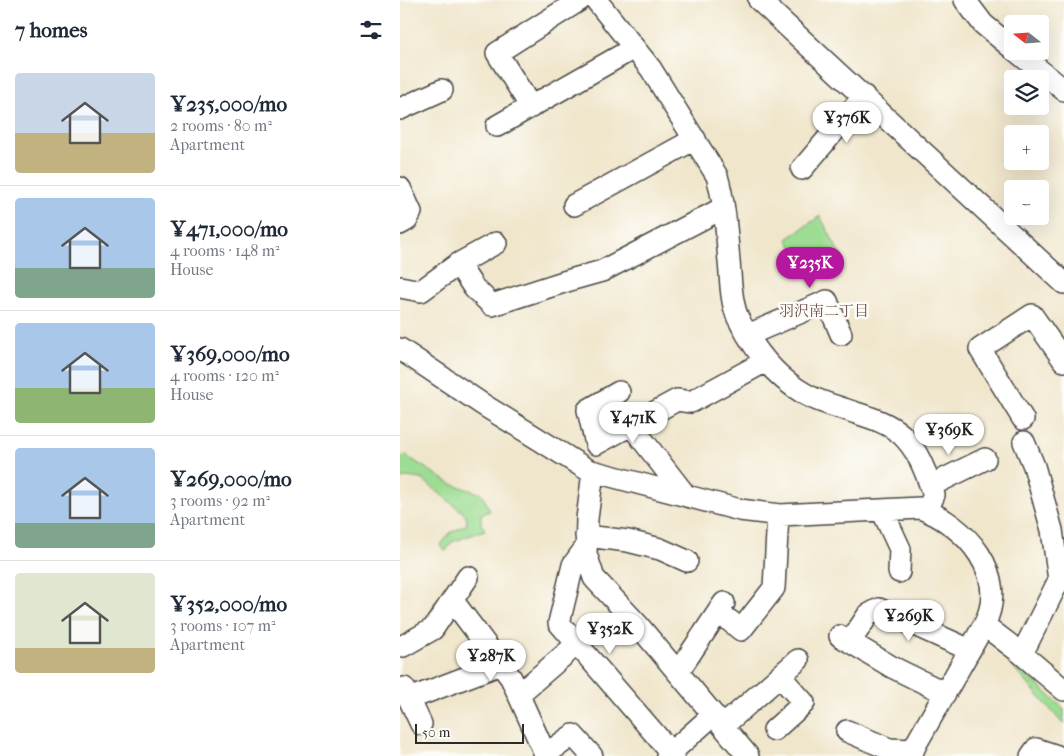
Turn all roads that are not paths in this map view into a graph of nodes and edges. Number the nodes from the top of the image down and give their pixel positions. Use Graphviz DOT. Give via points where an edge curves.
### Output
graph roads {
  1 [pos="580,0"];
  2 [pos="596,0"];
  3 [pos="759,0"];
  4 [pos="965,0"];
  5 [pos="1004,41"];
  6 [pos="634,48"];
  7 [pos="1027,60"];
  8 [pos="442,90"];
  9 [pos="1064,90"];
  10 [pos="864,96"];
  11 [pos="531,107"];
  12 [pos="400,109"];
  13 [pos="497,126"];
  14 [pos="695,138"];
  15 [pos="802,169"];
  16 [pos="400,188"];
  17 [pos="574,205"];
  18 [pos="723,208"];
  19 [pos="400,224"];
  20 [pos="496,243"];
  21 [pos="458,264"];
  22 [pos="1064,283"];
  23 [pos="400,287"];
  24 [pos="841,334"];
  25 [pos="748,336"];
  26 [pos="400,349"];
  27 [pos="766,361"];
  28 [pos="1064,361"];
  29 [pos="619,392"];
  30 [pos="1023,419"];
  31 [pos="631,425"];
  32 [pos="1024,442"];
  33 [pos="985,459"];
  34 [pos="593,472"];
  35 [pos="930,486"];
  36 [pos="686,496"];
  37 [pos="882,510"];
  38 [pos="927,511"];
  39 [pos="778,514"];
  40 [pos="586,541"];
  41 [pos="687,561"];
  42 [pos="899,572"];
  43 [pos="468,577"];
  44 [pos="453,601"];
  45 [pos="984,625"];
  46 [pos="577,644"];
  47 [pos="403,646"];
  48 [pos="970,650"];
  49 [pos="1022,654"];
  50 [pos="798,660"];
  51 [pos="500,664"];
  52 [pos="678,672"];
  53 [pos="780,676"];
  54 [pos="1064,690"];
  55 [pos="945,693"];
  56 [pos="519,694"];
  57 [pos="718,720"];
  58 [pos="420,724"];
  59 [pos="774,730"];
  60 [pos="847,731"];
  61 [pos="912,753"];
  62 [pos="546,755"];
  63 [pos="670,755"];
  64 [pos="592,756"];
  65 [pos="748,756"];
  66 [pos="1031,756"];
  67 [pos="1057,756"];
  1 -- 11 [label="street" via="497,53"];
  2 -- 6 [label="street"];
  3 -- 10 [label="street"];
  4 -- 5 [label="street" via="983,24"];
  6 -- 11 [label="street"];
  6 -- 14 [label="street"];
  7 -- 9 [label="street"];
  8 -- 12 [label="street"];
  10 -- 15 [label="street"];
  10 -- 22 [label="street"];
  11 -- 13 [label="street"];
  14 -- 17 [label="street"];
  14 -- 18 [label="street" via="717,176"];
  16 -- 19 [label="street" via="411,212"];
  18 -- 21 [label="street" via="602,271 492,306 474,288"];
  18 -- 25 [label="street" via="732,296 737,316"];
  20 -- 21 [label="street"];
  21 -- 23 [label="street" via="421,291"];
  24 -- 25 [label="street" via="828,301"];
  25 -- 27 [label="street"];
  26 -- 34 [label="street"];
  27 -- 31 [label="street" via="691,402 677,400"];
  27 -- 35 [label="street" via="781,377 805,394 886,423 917,453"];
  28 -- 30 [label="street" via="1032,315 980,349"];
  29 -- 31 [label="street" via="588,410 596,444"];
  31 -- 36 [label="street"];
  32 -- 49 [label="street" via="1052,530 1059,580"];
  33 -- 35 [label="street"];
  34 -- 36 [label="street"];
  34 -- 40 [label="street"];
  35 -- 38 [label="street" via="934,495"];
  36 -- 39 [label="street" via="740,510"];
  37 -- 38 [label="street" via="920,508"];
  37 -- 39 [label="street"];
  37 -- 42 [label="street" via="900,549"];
  38 -- 45 [label="street" via="953,525 987,566 991,601"];
  39 -- 52 [label="street" via="774,588 741,630 721,608"];
  40 -- 41 [label="street" via="628,541 660,549"];
  40 -- 46 [label="street" via="573,564 559,624"];
  40 -- 52 [label="street" via="586,554 594,578"];
  43 -- 44 [label="street"];
  44 -- 47 [label="street" via="433,629"];
  44 -- 51 [label="street"];
  45 -- 48 [label="street"];
  45 -- 49 [label="street"];
  46 -- 56 [label="street"];
  46 -- 63 [label="street"];
  48 -- 55 [label="street"];
  48 -- 55 [label="street" via="879,609 845,639"];
  49 -- 54 [label="street"];
  50 -- 53 [label="street"];
  51 -- 56 [label="street"];
  51 -- 58 [label="street" via="407,694"];
  52 -- 57 [label="street"];
  53 -- 57 [label="street"];
  53 -- 59 [label="street" via="804,703"];
  55 -- 61 [label="street"];
  56 -- 62 [label="street"];
  57 -- 63 [label="street"];
  57 -- 65 [label="street"];
  60 -- 61 [label="street" via="889,749"];
  62 -- 64 [label="street" via="573,735"];
  66 -- 67 [label="street" via="1036,749"];
}
